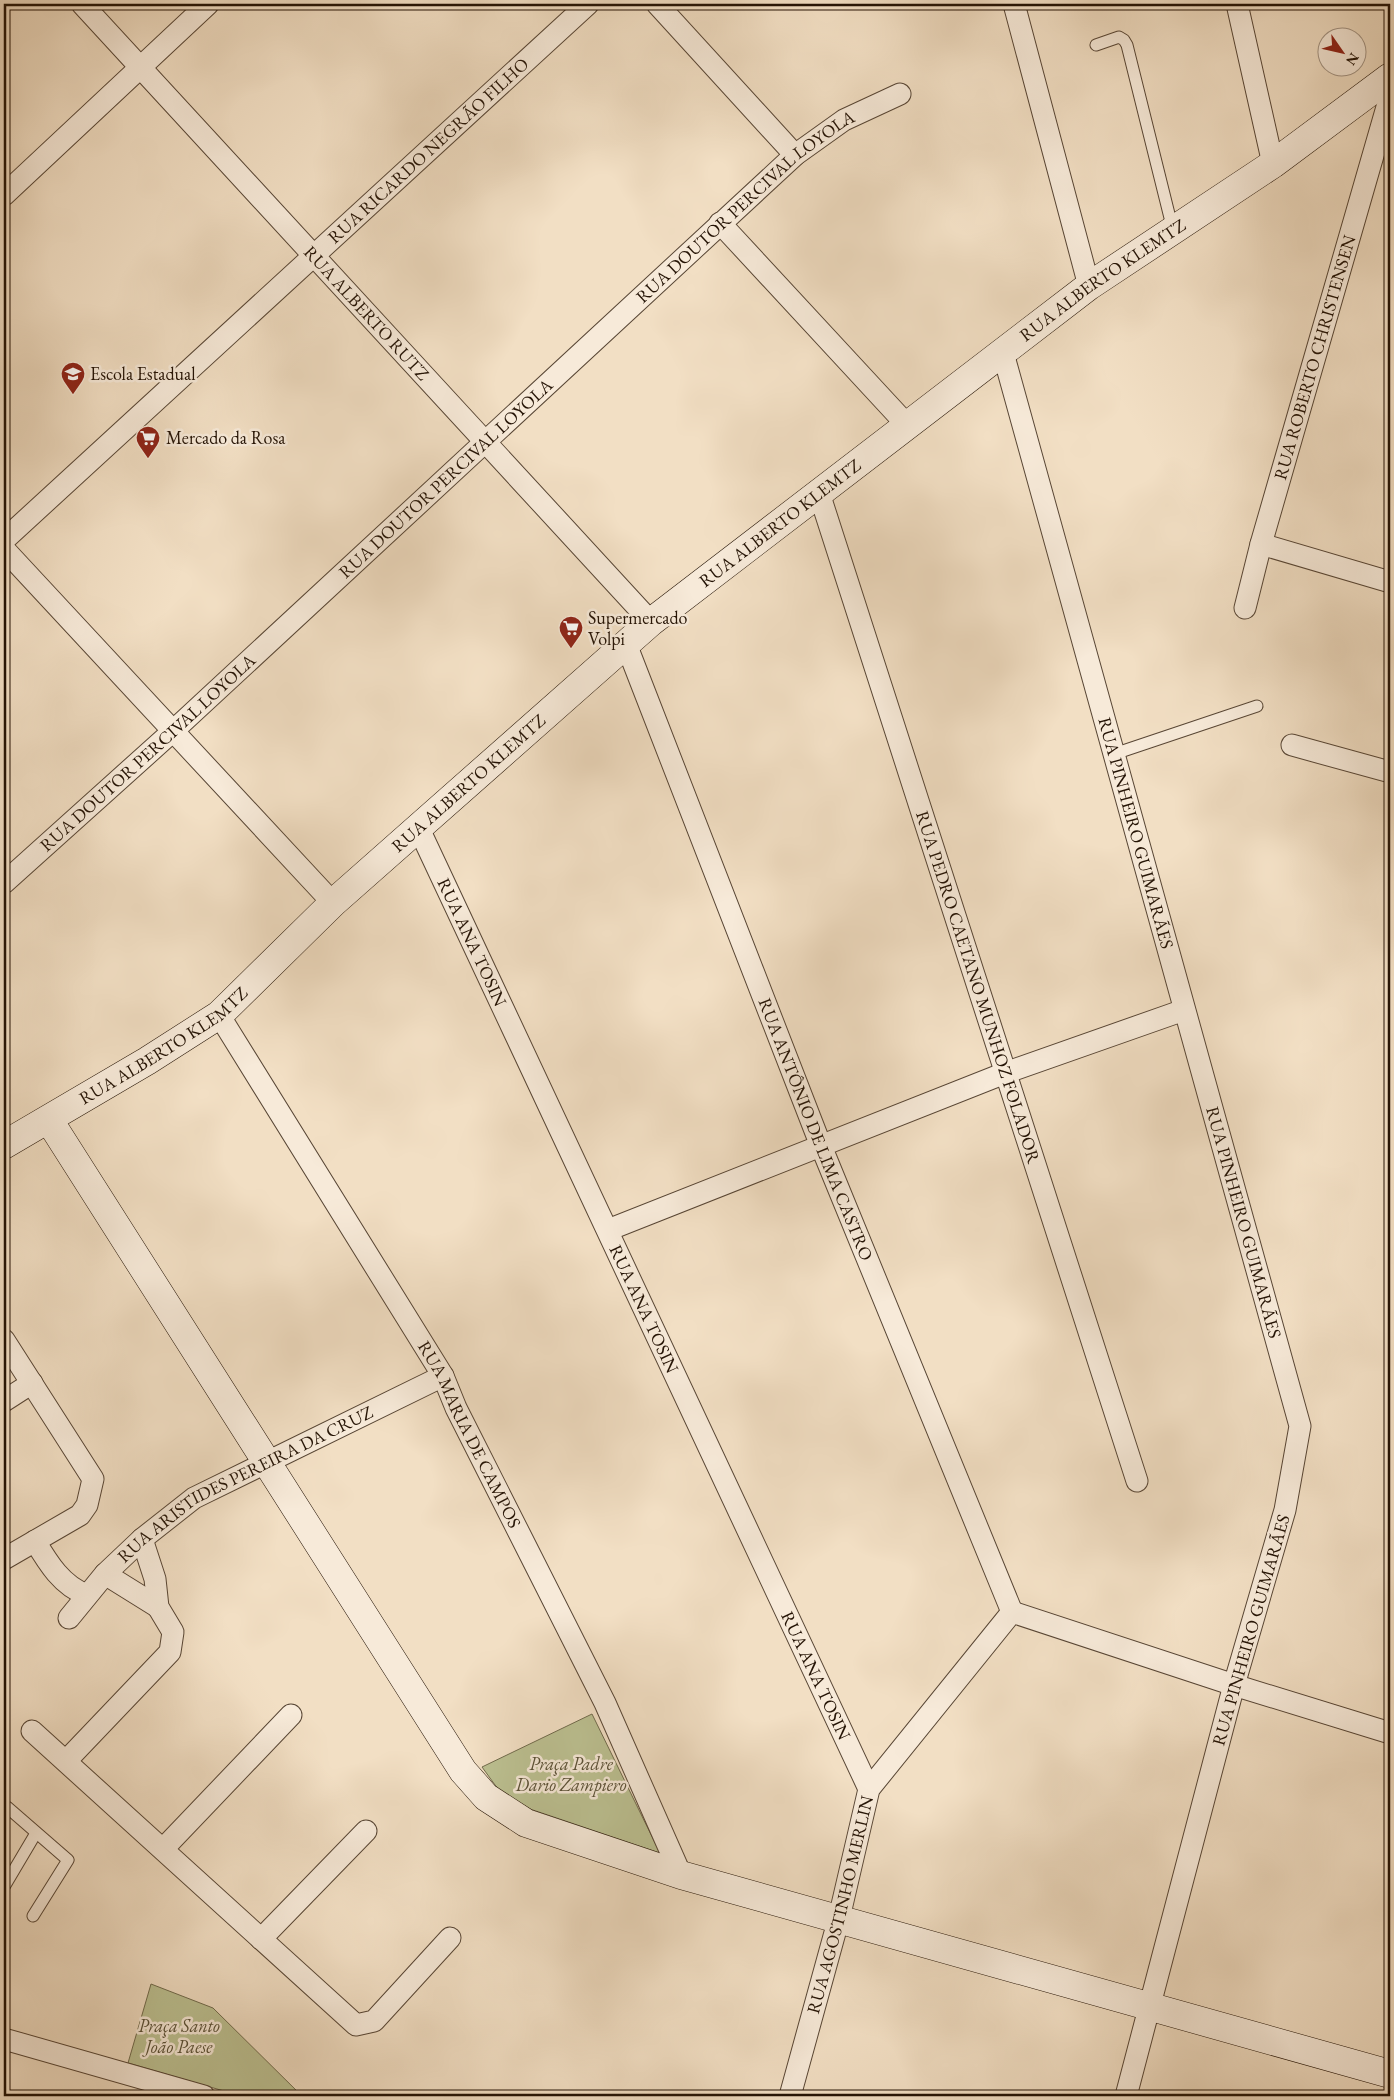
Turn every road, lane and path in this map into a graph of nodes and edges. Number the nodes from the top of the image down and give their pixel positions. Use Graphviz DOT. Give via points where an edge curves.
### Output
graph roads {
  1 [pos="82,4"];
  2 [pos="208,4"];
  3 [pos="588,4"];
  4 [pos="657,4"];
  5 [pos="1014,4"];
  6 [pos="1237,4"];
  7 [pos="1096,45"];
  8 [pos="141,68"];
  9 [pos="1390,77"];
  10 [pos="900,94"];
  11 [pos="1362,97"];
  12 [pos="1389,107"];
  13 [pos="795,155"];
  14 [pos="1273,164"];
  15 [pos="4,195"];
  16 [pos="720,224"];
  17 [pos="1173,231"];
  18 [pos="314,255"];
  19 [pos="1089,286"];
  20 [pos="1003,353"];
  21 [pos="907,425"];
  22 [pos="485,442"];
  23 [pos="819,493"];
  24 [pos="4,540"];
  25 [pos="1261,544"];
  26 [pos="4,548"];
  27 [pos="1390,582"];
  28 [pos="1245,608"];
  29 [pos="651,622"];
  30 [pos="626,644"];
  31 [pos="1257,706"];
  32 [pos="173,731"];
  33 [pos="1292,744"];
  34 [pos="1114,754"];
  35 [pos="1390,772"];
  36 [pos="419,829"];
  37 [pos="4,883"];
  38 [pos="333,903"];
  39 [pos="1184,1010"];
  40 [pos="219,1015"];
  41 [pos="1005,1073"];
  42 [pos="49,1120"];
  43 [pos="4,1145"];
  44 [pos="822,1146"];
  45 [pos="608,1230"];
  46 [pos="4,1340"];
  47 [pos="443,1376"];
  48 [pos="32,1383"];
  49 [pos="4,1401"];
  50 [pos="266,1463"];
  51 [pos="1137,1481"];
  52 [pos="142,1539"];
  53 [pos="35,1541"];
  54 [pos="4,1559"];
  55 [pos="105,1574"];
  56 [pos="87,1595"];
  57 [pos="158,1607"];
  58 [pos="1012,1612"];
  59 [pos="69,1618"];
  60 [pos="1234,1685"];
  61 [pos="291,1715"];
  62 [pos="32,1731"];
  63 [pos="1390,1733"];
  64 [pos="66,1761"];
  65 [pos="869,1789"];
  66 [pos="4,1812"];
  67 [pos="366,1831"];
  68 [pos="36,1833"];
  69 [pos="163,1849"];
  70 [pos="680,1875"];
  71 [pos="4,1887"];
  72 [pos="33,1916"];
  73 [pos="839,1918"];
  74 [pos="450,1938"];
  75 [pos="261,1939"];
  76 [pos="1150,2006"];
  77 [pos="4,2039"];
  78 [pos="1390,2074"];
  79 [pos="136,2087"];
  80 [pos="204,2096"];
  81 [pos="790,2096"];
  82 [pos="1126,2096"];
  1 -- 8 [label="street, RUA ALBERTO RUTZ"];
  2 -- 8 [label="street"];
  3 -- 18 [label="street, RUA RICARDO NEGRÃO FILHO"];
  4 -- 13 [label="street"];
  5 -- 19 [label="street"];
  6 -- 14 [label="street"];
  7 -- 17 [label="lane" via="1119,38 1127,45"];
  8 -- 15 [label="street"];
  8 -- 18 [label="street, RUA ALBERTO RUTZ"];
  9 -- 11 [label="street, RUA ALBERTO KLEMTZ"];
  10 -- 13 [label="street, RUA DOUTOR PERCIVAL LOYOLA" via="844,120"];
  11 -- 12 [label="street"];
  11 -- 14 [label="street, RUA ALBERTO KLEMTZ"];
  12 -- 25 [label="street, RUA ROBERTO CHRISTENSEN"];
  13 -- 16 [label="street, RUA DOUTOR PERCIVAL LOYOLA"];
  14 -- 17 [label="street, RUA ALBERTO KLEMTZ"];
  16 -- 21 [label="street"];
  16 -- 22 [label="street, RUA DOUTOR PERCIVAL LOYOLA"];
  17 -- 19 [label="street, RUA ALBERTO KLEMTZ"];
  18 -- 22 [label="street, RUA ALBERTO RUTZ"];
  18 -- 24 [label="street, RUA RICARDO NEGRÃO FILHO"];
  19 -- 20 [label="street, RUA ALBERTO KLEMTZ"];
  20 -- 21 [label="street, RUA ALBERTO KLEMTZ"];
  20 -- 34 [label="street, RUA PINHEIRO GUIMARÃES"];
  21 -- 23 [label="street, RUA ALBERTO KLEMTZ"];
  22 -- 29 [label="street, RUA ALBERTO RUTZ"];
  22 -- 32 [label="street, RUA DOUTOR PERCIVAL LOYOLA"];
  23 -- 29 [label="street, RUA ALBERTO KLEMTZ"];
  23 -- 41 [label="street, RUA PEDRO CAETANO MUNHOZ FOLADOR"];
  25 -- 27 [label="street"];
  25 -- 28 [label="street, RUA ROBERTO CHRISTENSEN"];
  26 -- 32 [label="street"];
  29 -- 30 [label="street, RUA ALBERTO KLEMTZ"];
  30 -- 36 [label="street, RUA ALBERTO KLEMTZ"];
  30 -- 44 [label="street, RUA ANTÔNIO DE LIMA CASTRO"];
  31 -- 34 [label="lane"];
  32 -- 37 [label="street, RUA DOUTOR PERCIVAL LOYOLA"];
  32 -- 38 [label="street"];
  33 -- 35 [label="street"];
  34 -- 39 [label="street, RUA PINHEIRO GUIMARÃES"];
  36 -- 38 [label="street, RUA ALBERTO KLEMTZ"];
  36 -- 45 [label="street, RUA ANA TOSIN"];
  38 -- 40 [label="street, RUA ALBERTO KLEMTZ"];
  39 -- 41 [label="street"];
  39 -- 60 [label="street, RUA PINHEIRO GUIMARÃES" via="1300,1426 1285,1510"];
  40 -- 42 [label="street, RUA ALBERTO KLEMTZ"];
  40 -- 47 [label="street, RUA MARIA DE CAMPOS"];
  41 -- 44 [label="street"];
  41 -- 51 [label="street, RUA PEDRO CAETANO MUNHOZ FOLADOR"];
  42 -- 43 [label="street, RUA ALBERTO KLEMTZ"];
  42 -- 50 [label="street"];
  44 -- 45 [label="street"];
  44 -- 58 [label="street, RUA ANTÔNIO DE LIMA CASTRO"];
  45 -- 65 [label="street, RUA ANA TOSIN"];
  46 -- 48 [label="street"];
  47 -- 50 [label="street, RUA ARISTIDES PEREIRA DA CRUZ"];
  47 -- 70 [label="street, RUA MARIA DE CAMPOS" via="456,1408 605,1703"];
  48 -- 49 [label="street"];
  48 -- 53 [label="street" via="93,1479 87,1505 80,1515"];
  50 -- 52 [label="street, RUA ARISTIDES PEREIRA DA CRUZ" via="194,1498"];
  50 -- 70 [label="street" via="463,1771 486,1797 526,1823"];
  52 -- 55 [label="street, RUA ARISTIDES PEREIRA DA CRUZ"];
  52 -- 57 [label="street" via="155,1579"];
  53 -- 54 [label="street"];
  53 -- 56 [label="street" via="48,1563 69,1587"];
  55 -- 56 [label="street, RUA ARISTIDES PEREIRA DA CRUZ"];
  55 -- 57 [label="street"];
  56 -- 59 [label="street, RUA ARISTIDES PEREIRA DA CRUZ"];
  57 -- 64 [label="street" via="173,1632 170,1652"];
  58 -- 60 [label="street"];
  58 -- 65 [label="street, RUA AGOSTINHO MERLIN"];
  60 -- 63 [label="street"];
  60 -- 76 [label="street, RUA PINHEIRO GUIMARÃES"];
  61 -- 69 [label="street"];
  62 -- 64 [label="street"];
  64 -- 69 [label="street"];
  65 -- 73 [label="street, RUA AGOSTINHO MERLIN"];
  66 -- 68 [label="lane" via="7,1807"];
  67 -- 75 [label="street"];
  68 -- 71 [label="lane"];
  68 -- 72 [label="lane" via="68,1860"];
  69 -- 75 [label="street"];
  70 -- 73 [label="street"];
  73 -- 76 [label="street"];
  73 -- 81 [label="street, RUA AGOSTINHO MERLIN"];
  74 -- 75 [label="street" via="374,2021 356,2025"];
  76 -- 78 [label="street"];
  76 -- 82 [label="street, RUA PINHEIRO GUIMARÃES"];
  77 -- 79 [label="street"];
  79 -- 80 [label="street"];
}
